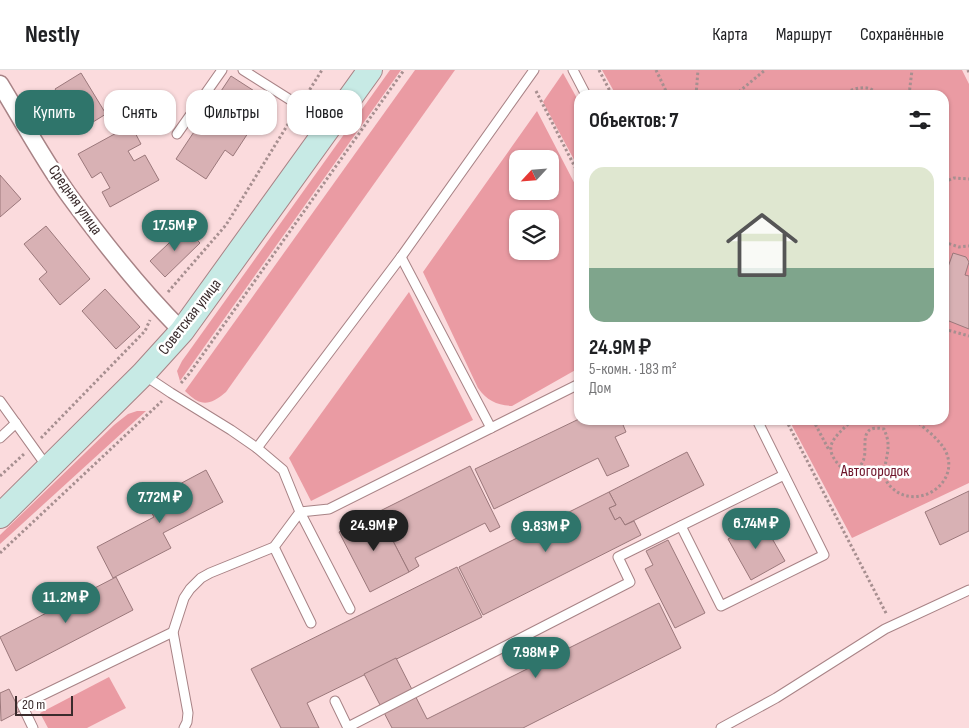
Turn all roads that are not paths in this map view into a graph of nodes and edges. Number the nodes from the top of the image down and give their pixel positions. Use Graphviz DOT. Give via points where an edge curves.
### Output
graph roads {
  1 [pos="222,70"];
  2 [pos="243,70"];
  3 [pos="370,70"];
  4 [pos="573,70"];
  5 [pos="531,74"];
  6 [pos="0,84"];
  7 [pos="356,90"];
  8 [pos="583,90"];
  9 [pos="287,98"];
  10 [pos="177,134"];
  11 [pos="324,135"];
  12 [pos="401,257"];
  13 [pos="182,331"];
  14 [pos="143,374"];
  15 [pos="574,386"];
  16 [pos="0,401"];
  17 [pos="16,423"];
  18 [pos="759,425"];
  19 [pos="490,428"];
  20 [pos="0,438"];
  21 [pos="257,448"];
  22 [pos="48,468"];
  23 [pos="784,475"];
  24 [pos="300,512"];
  25 [pos="0,516"];
  26 [pos="681,526"];
  27 [pos="274,547"];
  28 [pos="969,590"];
  29 [pos="350,609"];
  30 [pos="311,623"];
  31 [pos="173,632"];
  32 [pos="334,701"];
  33 [pos="33,728"];
  34 [pos="184,728"];
  35 [pos="348,728"];
  36 [pos="721,728"];
  1 -- 10 [label="lane"];
  2 -- 9 [label="lane"];
  3 -- 7 [label="main road, Советская улица"];
  4 -- 8 [label="lane"];
  5 -- 12 [label="lane"];
  6 -- 13 [label="street, Средняя улица" via="67,192 156,306"];
  11 -- 13 [label="main road, Советская улица"];
  12 -- 19 [label="lane"];
  12 -- 21 [label="lane"];
  13 -- 14 [label="main road, Советская улица"];
  14 -- 21 [label="lane"];
  14 -- 22 [label="main road, Советская улица"];
  15 -- 19 [label="lane"];
  16 -- 17 [label="lane"];
  17 -- 20 [label="lane"];
  17 -- 22 [label="lane"];
  18 -- 23 [label="lane"];
  19 -- 24 [label="lane" via="329,509"];
  21 -- 24 [label="lane" via="283,470"];
  22 -- 25 [label="main road, Советская улица"];
  23 -- 26 [label="lane"];
  23 -- 26 [label="lane" via="824,555 720,606"];
  24 -- 27 [label="lane"];
  24 -- 29 [label="lane"];
  26 -- 35 [label="lane" via="618,557 630,582"];
  27 -- 30 [label="lane"];
  27 -- 31 [label="lane" via="202,578 184,598"];
  28 -- 36 [label="lane" via="893,625 776,698"];
  31 -- 33 [label="lane" via="22,705"];
  31 -- 34 [label="lane" via="188,712"];
  32 -- 35 [label="lane"];
}
